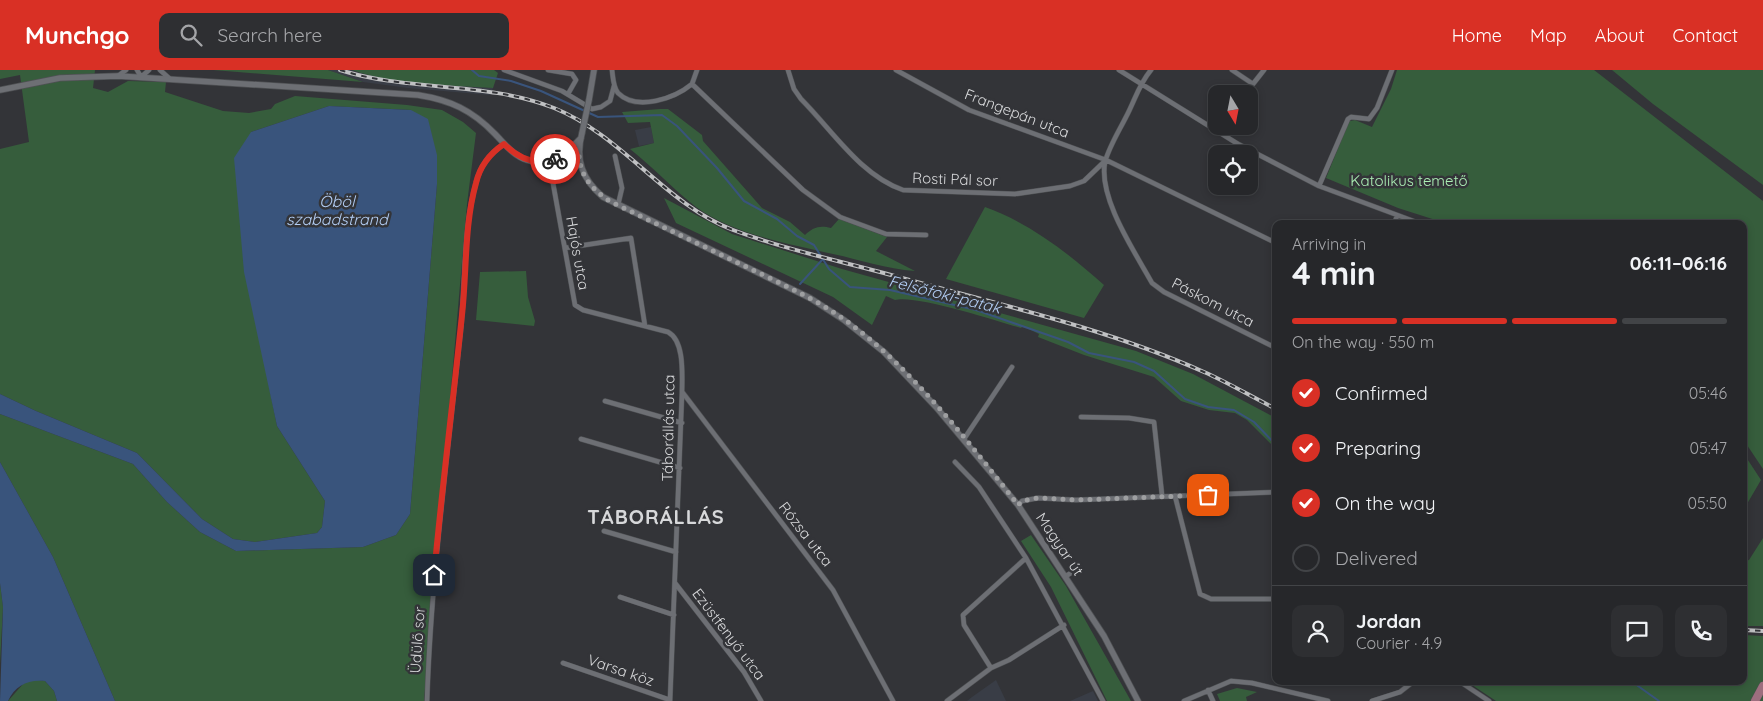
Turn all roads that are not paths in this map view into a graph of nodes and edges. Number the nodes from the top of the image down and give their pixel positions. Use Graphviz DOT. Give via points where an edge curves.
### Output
graph roads {
  1 [pos="126,70"];
  2 [pos="137,70"];
  3 [pos="149,70"];
  4 [pos="160,70"];
  5 [pos="504,70"];
  6 [pos="548,70"];
  7 [pos="594,70"];
  8 [pos="612,70"];
  9 [pos="697,70"];
  10 [pos="788,70"];
  11 [pos="896,70"];
  12 [pos="1119,70"];
  13 [pos="1151,70"];
  14 [pos="1232,70"];
  15 [pos="1264,70"];
  16 [pos="1392,70"];
  17 [pos="118,76"];
  18 [pos="142,77"];
  19 [pos="170,79"];
  20 [pos="1139,83"];
  21 [pos="692,84"];
  22 [pos="614,86"];
  23 [pos="0,90"];
  24 [pos="568,94"];
  25 [pos="581,135"];
  26 [pos="504,144"];
  27 [pos="579,155"];
  28 [pos="615,156"];
  29 [pos="565,158"];
  30 [pos="550,160"];
  31 [pos="1106,160"];
  32 [pos="580,166"];
  33 [pos="1319,186"];
  34 [pos="618,206"];
  35 [pos="1397,216"];
  36 [pos="1396,220"];
  37 [pos="1410,220"];
  38 [pos="926,236"];
  39 [pos="1272,240"];
  40 [pos="565,248"];
  41 [pos="646,326"];
  42 [pos="1272,346"];
  43 [pos="1012,367"];
  44 [pos="682,393"];
  45 [pos="604,401"];
  46 [pos="1080,417"];
  47 [pos="682,423"];
  48 [pos="581,439"];
  49 [pos="964,439"];
  50 [pos="955,462"];
  51 [pos="680,468"];
  52 [pos="1272,492"];
  53 [pos="1162,495"];
  54 [pos="1175,496"];
  55 [pos="1018,505"];
  56 [pos="604,532"];
  57 [pos="676,552"];
  58 [pos="1026,558"];
  59 [pos="1079,568"];
  60 [pos="1066,576"];
  61 [pos="674,582"];
  62 [pos="620,597"];
  63 [pos="1272,599"];
  64 [pos="674,615"];
  65 [pos="1064,625"];
  66 [pos="563,663"];
  67 [pos="991,668"];
  68 [pos="1409,685"];
  69 [pos="1465,685"];
  70 [pos="1763,686"];
  71 [pos="1208,690"];
  72 [pos="670,700"];
  73 [pos="427,701"];
  74 [pos="761,701"];
  75 [pos="893,701"];
  76 [pos="946,701"];
  77 [pos="1103,701"];
  78 [pos="1138,701"];
  79 [pos="1184,701"];
  80 [pos="1213,701"];
  81 [pos="1328,701"];
  82 [pos="1372,701"];
  83 [pos="1489,701"];
  84 [pos="1755,701"];
  1 -- 17 [label="street"];
  2 -- 18 [label="street"];
  3 -- 18 [label="street"];
  4 -- 19 [label="street"];
  5 -- 24 [label="street"];
  6 -- 24 [label="street" via="572,74 576,80"];
  7 -- 25 [label="street, Magyar út, bridge"];
  8 -- 22 [label="street"];
  9 -- 21 [label="street"];
  10 -- 31 [label="street, Rosti Pál sor" via="801,99 857,159 890,185 903,190 1015,194 1084,181"];
  11 -- 31 [label="street, Frangepán utca" via="969,110"];
  12 -- 20 [label="street"];
  13 -- 20 [label="street"];
  14 -- 15 [label="street" via="1252,84"];
  16 -- 33 [label="street" via="1377,108 1369,119 1348,119"];
  17 -- 18 [label="street"];
  17 -- 23 [label="street" via="60,78"];
  18 -- 19 [label="street"];
  19 -- 26 [label="street" via="433,97 467,110"];
  20 -- 31 [label="street" via="1137,96"];
  20 -- 33 [label="street" via="1238,144"];
  21 -- 22 [label="street" via="667,97 645,102 631,100 618,93"];
  21 -- 38 [label="street" via="803,190 840,217 886,234"];
  22 -- 24 [label="street" via="610,101 596,109 588,108"];
  25 -- 27 [label="street, Magyar út"];
  25 -- 29 [label="street"];
  26 -- 30 [label="street" via="527,160"];
  26 -- 73 [label="street, Üdülő sor" via="494,151 480,171 468,224 463,306 438,538"];
  27 -- 29 [label="street" via="574,153"];
  27 -- 32 [label="street, Magyar út"];
  28 -- 34 [label="street" via="622,188"];
  29 -- 30 [label="street"];
  29 -- 32 [label="street"];
  30 -- 40 [label="street, Hajós utca"];
  31 -- 39 [label="street, Frangepán utca"];
  31 -- 42 [label="street, Páskom utca" via="1110,201 1152,283"];
  32 -- 34 [label="street, Magyar út" via="593,188"];
  33 -- 35 [label="street"];
  34 -- 49 [label="street, Magyar út" via="801,294 844,320 899,367"];
  35 -- 36 [label="street"];
  35 -- 37 [label="street"];
  40 -- 41 [label="street, Hajós utca" via="575,305 583,310"];
  40 -- 41 [label="street" via="631,238"];
  41 -- 44 [label="street, Táborállás utca" via="675,337 682,366"];
  43 -- 49 [label="street"];
  44 -- 47 [label="street, Táborállás utca"];
  44 -- 75 [label="street, Rózsa utca" via="833,590"];
  45 -- 47 [label="street"];
  46 -- 53 [label="street" via="1091,415 1154,422"];
  47 -- 51 [label="street, Táborállás utca"];
  48 -- 51 [label="street"];
  49 -- 55 [label="street, Magyar út"];
  50 -- 58 [label="street" via="979,487"];
  51 -- 57 [label="street, Táborállás utca"];
  52 -- 54 [label="street"];
  53 -- 54 [label="street"];
  53 -- 55 [label="street" via="1076,500 1038,498"];
  54 -- 63 [label="street" via="1200,594 1211,599"];
  55 -- 60 [label="street, Magyar út"];
  56 -- 57 [label="street"];
  57 -- 61 [label="street, Táborállás utca"];
  58 -- 65 [label="street"];
  58 -- 67 [label="street" via="963,615 964,625"];
  59 -- 60 [label="street"];
  60 -- 78 [label="street, Magyar út" via="1104,636"];
  61 -- 64 [label="street, Táborállás utca"];
  61 -- 74 [label="street, Ezüstfenyő utca" via="744,672"];
  62 -- 64 [label="street"];
  64 -- 72 [label="street, Táborállás utca"];
  65 -- 67 [label="street"];
  65 -- 77 [label="street"];
  66 -- 72 [label="street, Varsa köz"];
  67 -- 76 [label="street"];
  68 -- 82 [label="street" via="1400,692"];
  69 -- 83 [label="street"];
  70 -- 84 [label="main road"];
  71 -- 79 [label="street"];
  71 -- 80 [label="street"];
  71 -- 81 [label="street" via="1224,682 1238,681"];
}
